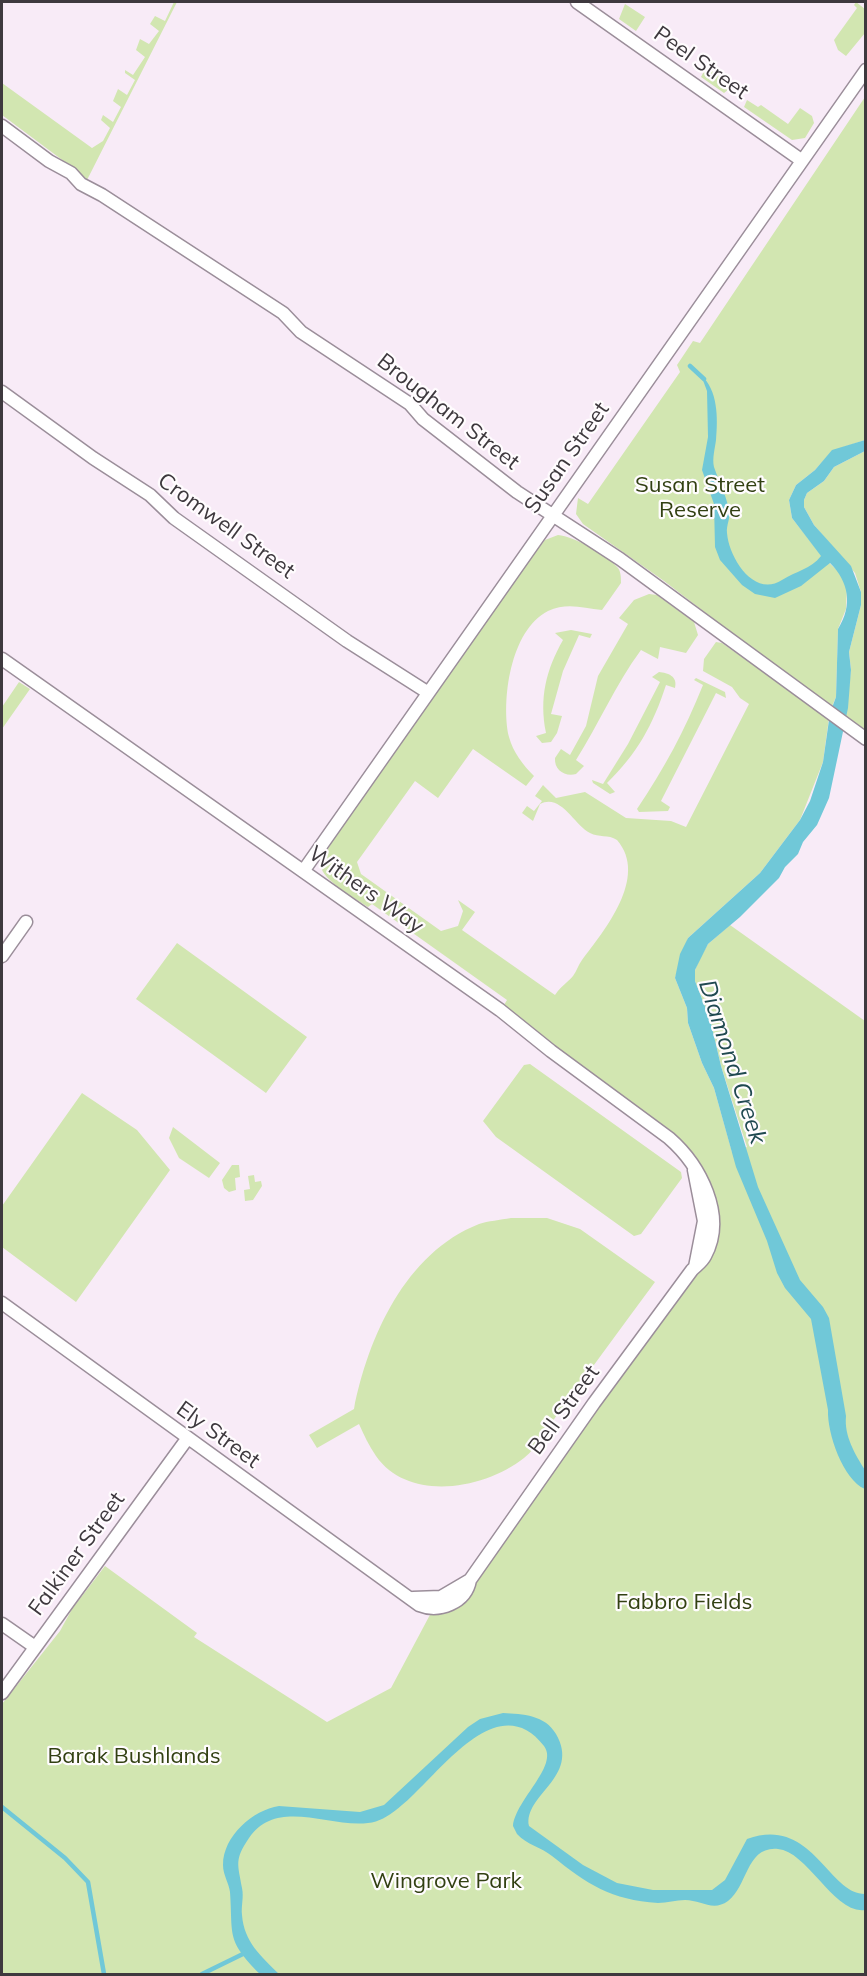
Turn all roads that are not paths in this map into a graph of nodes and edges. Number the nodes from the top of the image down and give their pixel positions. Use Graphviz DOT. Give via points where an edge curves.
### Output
graph roads {
  1 [pos="577,2"];
  2 [pos="866,70"];
  3 [pos="2,126"];
  4 [pos="801,160"];
  5 [pos="2,392"];
  6 [pos="552,516"];
  7 [pos="4,665"];
  8 [pos="427,692"];
  9 [pos="866,739"];
  10 [pos="304,870"];
  11 [pos="26,922"];
  12 [pos="2,956"];
  13 [pos="708,1222"];
  14 [pos="2,1303"];
  15 [pos="187,1439"];
  16 [pos="435,1603"];
  17 [pos="2,1624"];
  18 [pos="35,1647"];
  19 [pos="2,1693"];
  1 -- 4 [label="street, Peel Street"];
  2 -- 4 [label="street, Susan Street"];
  3 -- 6 [label="street, Brougham Street" via="71,173 84,187 283,313 301,332 410,404 485,468"];
  4 -- 6 [label="street, Susan Street"];
  5 -- 8 [label="street, Cromwell Street" via="348,641"];
  6 -- 8 [label="street, Susan Street"];
  6 -- 9 [label="street, Brougham Street" via="620,559"];
  7 -- 10 [label="street, Withers Way"];
  8 -- 10 [label="street, Susan Street"];
  10 -- 13 [label="street, Withers Way" via="665,1134 694,1169"];
  11 -- 12 [label="street"];
  13 -- 16 [label="street, Bell Street" via="707,1254 594,1403 470,1580 468,1589 461,1597"];
  14 -- 15 [label="street, Ely Street"];
  15 -- 16 [label="street, Ely Street" via="423,1606"];
  15 -- 18 [label="street, Falkiner Street"];
  17 -- 18 [label="street"];
  18 -- 19 [label="street, Falkiner Street"];
}
